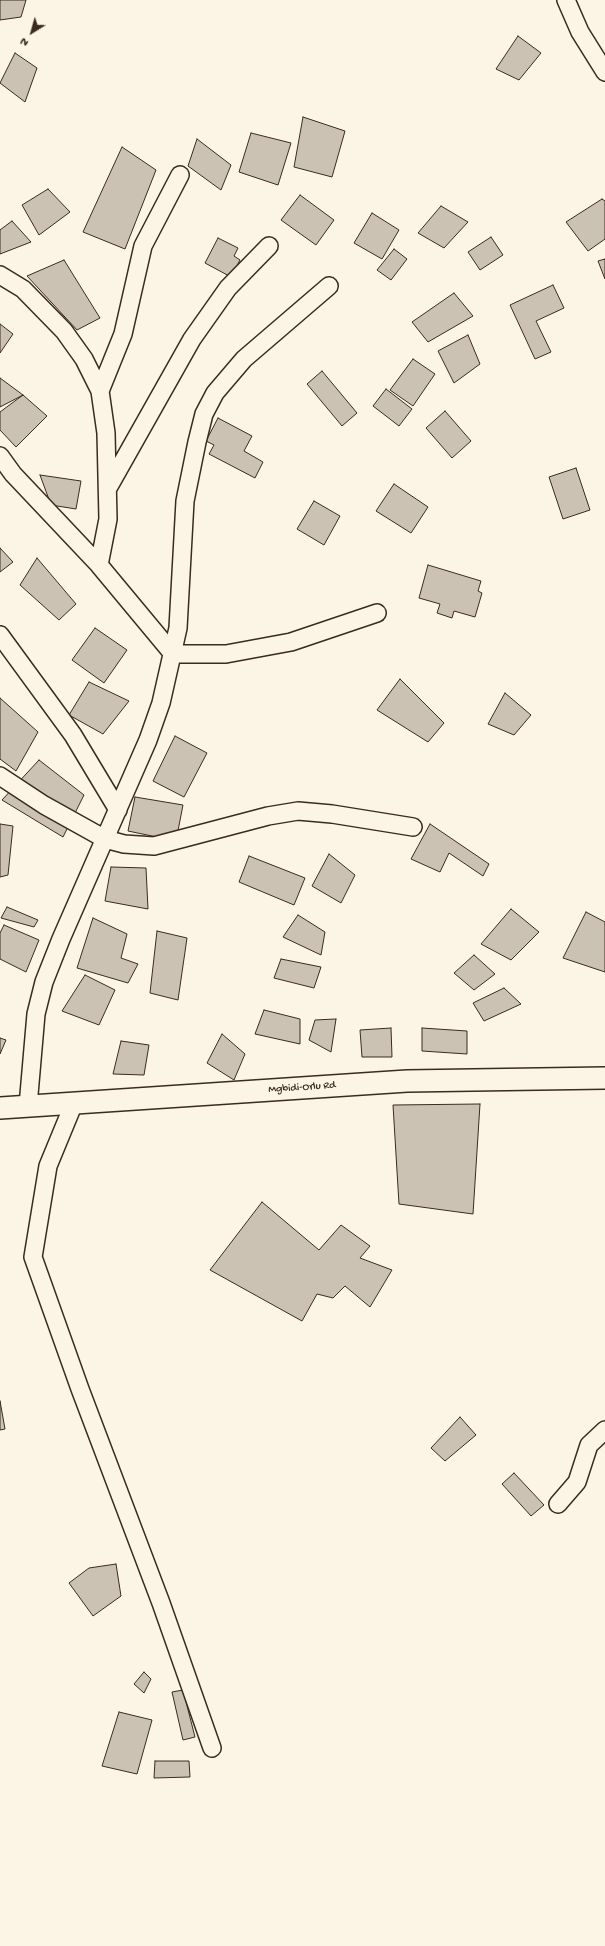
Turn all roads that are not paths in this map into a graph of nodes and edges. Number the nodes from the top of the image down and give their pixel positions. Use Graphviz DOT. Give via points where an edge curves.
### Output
graph roads {
  1 [pos="566,0"];
  2 [pos="605,72"];
  3 [pos="180,174"];
  4 [pos="269,246"];
  5 [pos="0,275"];
  6 [pos="329,286"];
  7 [pos="100,391"];
  8 [pos="0,456"];
  9 [pos="108,488"];
  10 [pos="99,565"];
  11 [pos="376,613"];
  12 [pos="0,635"];
  13 [pos="173,654"];
  14 [pos="0,776"];
  15 [pos="118,810"];
  16 [pos="413,827"];
  17 [pos="105,839"];
  18 [pos="605,1078"];
  19 [pos="74,1103"];
  20 [pos="28,1106"];
  21 [pos="0,1108"];
  22 [pos="605,1430"];
  23 [pos="558,1504"];
  24 [pos="212,1748"];
  1 -- 2 [label="street" via="580,32"];
  3 -- 7 [label="street" via="143,246 123,334"];
  4 -- 9 [label="street" via="228,288 192,339"];
  5 -- 7 [label="street" via="23,289 64,331 84,359"];
  6 -- 13 [label="street" via="244,359 215,393 204,414 185,502 178,628"];
  7 -- 9 [label="street" via="106,433"];
  8 -- 10 [label="street" via="13,474"];
  9 -- 10 [label="street" via="108,519"];
  10 -- 13 [label="street"];
  11 -- 13 [label="street" via="291,642 226,654"];
  12 -- 15 [label="street" via="73,735"];
  13 -- 15 [label="street" via="161,703 148,740"];
  14 -- 17 [label="street" via="44,805"];
  15 -- 17 [label="street"];
  16 -- 17 [label="street" via="298,811 268,816 154,846 124,844"];
  17 -- 20 [label="street" via="44,982 36,1014"];
  18 -- 19 [label="main road, Mgbidi-Orlu Rd" via="407,1081"];
  19 -- 20 [label="main road, Mgbidi-Orlu Rd"];
  19 -- 24 [label="street" via="48,1166 33,1257"];
  20 -- 21 [label="main road, Mgbidi-Orlu Rd"];
  22 -- 23 [label="street" via="589,1445 577,1482"];
}
